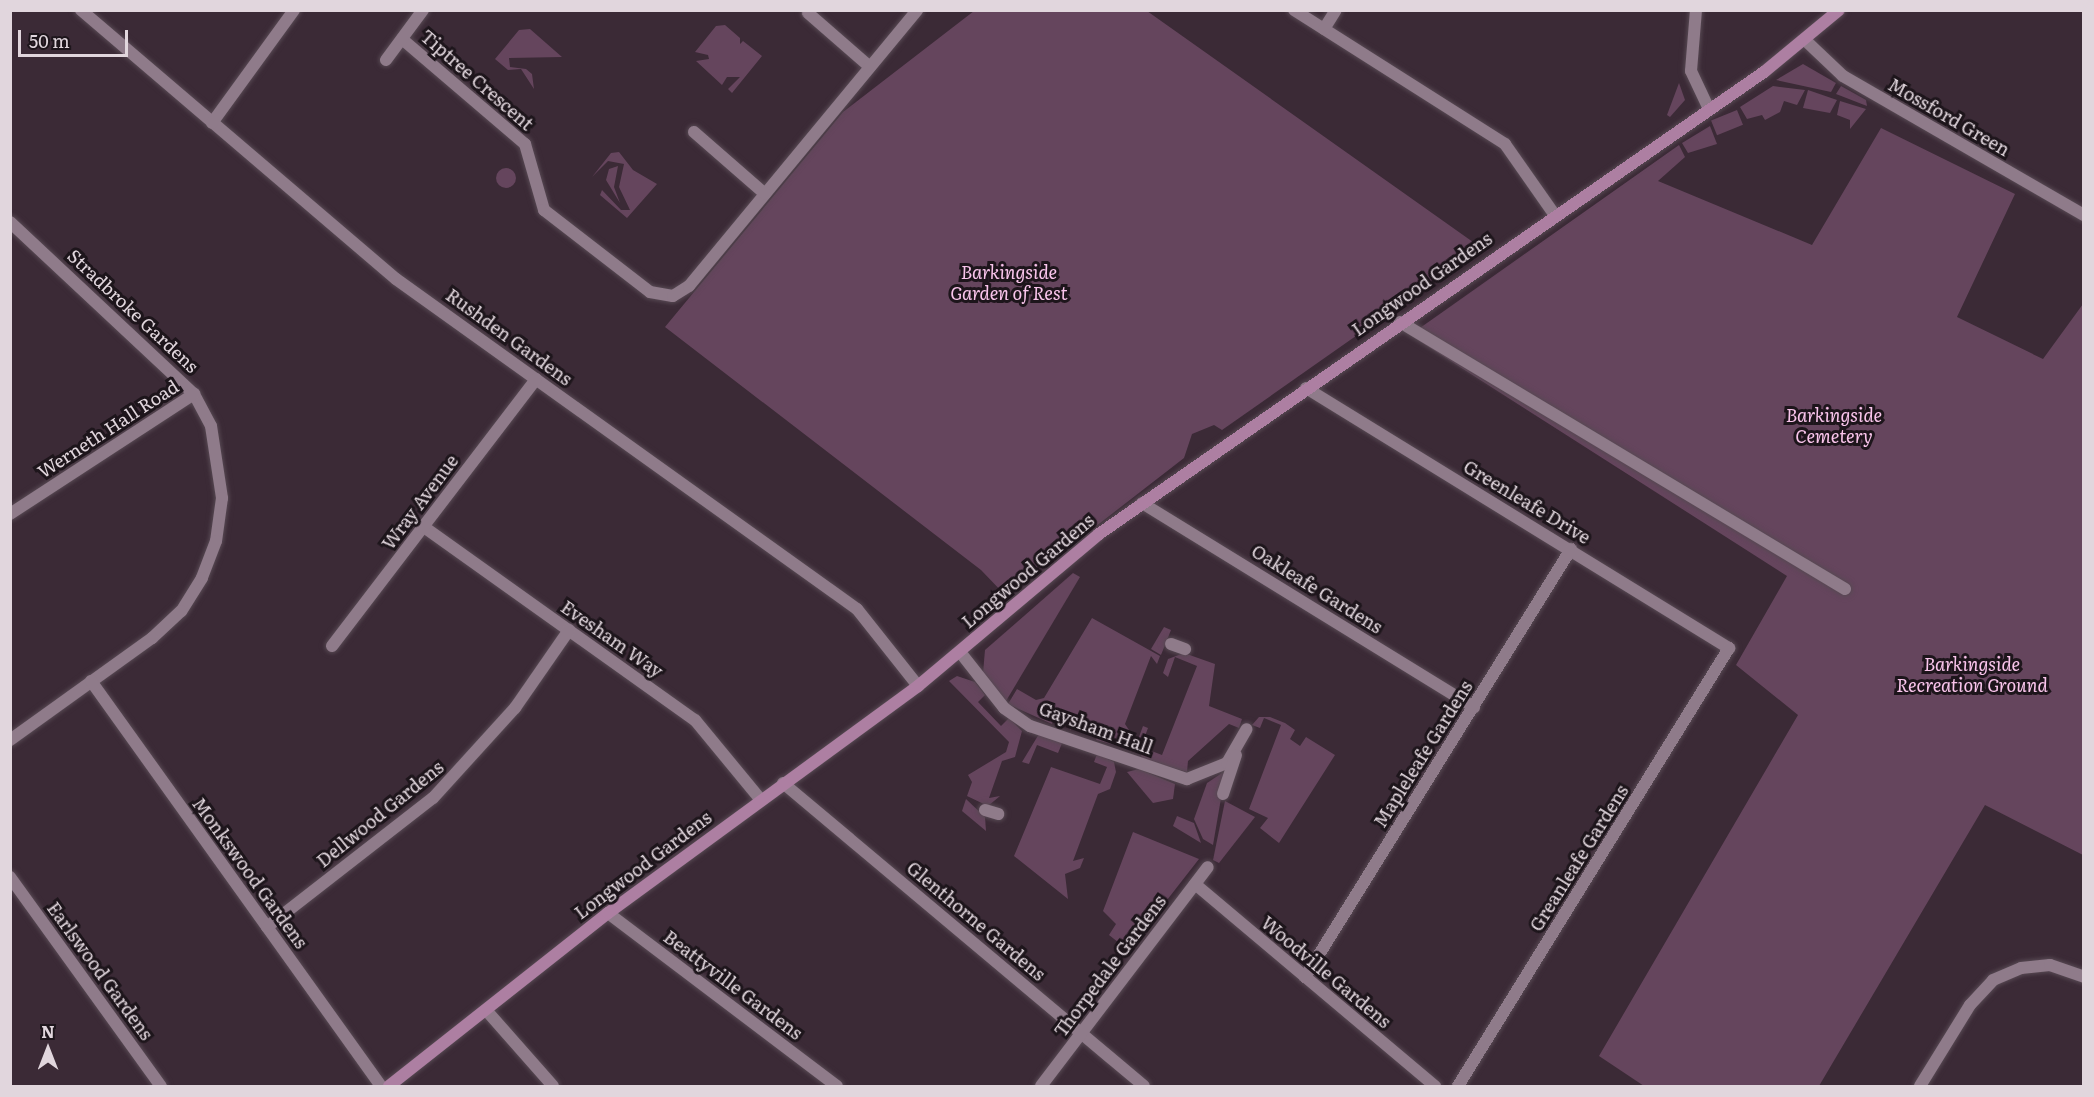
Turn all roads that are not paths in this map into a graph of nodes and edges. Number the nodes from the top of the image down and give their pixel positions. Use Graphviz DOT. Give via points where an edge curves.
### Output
graph roads {
  1 [pos="81,10"];
  2 [pos="294,10"];
  3 [pos="423,10"];
  4 [pos="917,10"];
  5 [pos="1294,10"];
  6 [pos="1335,10"];
  7 [pos="1696,10"];
  8 [pos="1839,10"];
  9 [pos="808,13"];
  10 [pos="1324,29"];
  11 [pos="402,39"];
  12 [pos="1805,40"];
  13 [pos="386,60"];
  14 [pos="870,67"];
  15 [pos="1709,109"];
  16 [pos="212,123"];
  17 [pos="694,132"];
  18 [pos="765,194"];
  19 [pos="1554,214"];
  20 [pos="2084,215"];
  21 [pos="10,222"];
  22 [pos="1400,322"];
  23 [pos="536,378"];
  24 [pos="1306,388"];
  25 [pos="194,394"];
  26 [pos="1142,503"];
  27 [pos="10,514"];
  28 [pos="424,527"];
  29 [pos="1571,549"];
  30 [pos="1845,589"];
  31 [pos="568,630"];
  32 [pos="1171,644"];
  33 [pos="332,646"];
  34 [pos="1729,648"];
  35 [pos="1185,649"];
  36 [pos="960,652"];
  37 [pos="91,681"];
  38 [pos="918,686"];
  39 [pos="1474,707"];
  40 [pos="1247,729"];
  41 [pos="10,740"];
  42 [pos="1239,748"];
  43 [pos="783,783"];
  44 [pos="1222,794"];
  45 [pos="761,800"];
  46 [pos="985,810"];
  47 [pos="998,814"];
  48 [pos="1208,867"];
  49 [pos="10,877"];
  50 [pos="1195,884"];
  51 [pos="608,913"];
  52 [pos="267,927"];
  53 [pos="1305,977"];
  54 [pos="2084,977"];
  55 [pos="486,1010"];
  56 [pos="1082,1034"];
  57 [pos="161,1086"];
  58 [pos="381,1086"];
  59 [pos="389,1086"];
  60 [pos="553,1086"];
  61 [pos="837,1086"];
  62 [pos="1041,1086"];
  63 [pos="1144,1086"];
  64 [pos="1435,1086"];
  65 [pos="1458,1086"];
  66 [pos="1920,1086"];
  1 -- 16 [label="street, Rushden Gardens"];
  2 -- 16 [label="street"];
  3 -- 11 [label="street, Tiptree Crescent"];
  4 -- 14 [label="street, Tiptree Crescent"];
  5 -- 10 [label="street"];
  6 -- 10 [label="street"];
  7 -- 15 [label="street" via="1690,71"];
  8 -- 12 [label="street, Longwood Gardens"];
  9 -- 14 [label="street"];
  10 -- 19 [label="street" via="1505,144"];
  11 -- 13 [label="street, Tiptree Crescent"];
  11 -- 18 [label="street, Tiptree Crescent" via="525,144 544,210 650,292 673,296 689,286"];
  12 -- 15 [label="street, Longwood Gardens"];
  12 -- 20 [label="street, Mossford Green" via="1843,76"];
  14 -- 18 [label="street, Tiptree Crescent"];
  15 -- 19 [label="street, Longwood Gardens"];
  16 -- 23 [label="street, Rushden Gardens" via="396,279"];
  17 -- 18 [label="street"];
  19 -- 22 [label="street, Longwood Gardens"];
  21 -- 25 [label="street, Stradbroke Gardens"];
  22 -- 24 [label="street, Longwood Gardens"];
  22 -- 30 [label="street"];
  23 -- 28 [label="street, Wray Avenue"];
  23 -- 38 [label="street, Rushden Gardens" via="857,609"];
  24 -- 26 [label="street, Longwood Gardens"];
  24 -- 29 [label="street, Greenleafe Drive"];
  25 -- 27 [label="street, Werneth Hall Road"];
  25 -- 37 [label="street, Stradbroke Gardens" via="211,426 220,464 216,541 202,578 181,611"];
  26 -- 36 [label="street, Longwood Gardens"];
  26 -- 39 [label="street, Oakleafe Gardens"];
  28 -- 31 [label="street, Evesham Way"];
  28 -- 33 [label="street, Wray Avenue"];
  29 -- 34 [label="street, Greenleafe Drive"];
  29 -- 39 [label="street, Mapleleafe Gardens"];
  31 -- 45 [label="street, Evesham Way" via="695,720"];
  31 -- 52 [label="street, Dellwood Gardens" via="515,708 433,798"];
  32 -- 35 [label="street"];
  34 -- 65 [label="street, Greanleafe Gardens"];
  36 -- 38 [label="street, Longwood Gardens"];
  36 -- 42 [label="street, Gaysham Hall" via="1004,708 1030,726 1126,760 1187,779 1208,774"];
  37 -- 41 [label="street, Stradbroke Gardens"];
  37 -- 52 [label="street, Monkswood Gardens"];
  38 -- 43 [label="street, Longwood Gardens"];
  39 -- 53 [label="street, Mapleleafe Gardens"];
  40 -- 42 [label="street, Gaysham Hall"];
  42 -- 44 [label="street, Gaysham Hall"];
  43 -- 45 [label="street, Longwood Gardens"];
  43 -- 56 [label="street, Glenthorne Gardens"];
  45 -- 51 [label="street, Longwood Gardens"];
  46 -- 47 [label="street"];
  48 -- 50 [label="street, Thorpedale Gardens"];
  49 -- 57 [label="street, Earlswood Gardens"];
  50 -- 53 [label="street, Woodville Gardens"];
  50 -- 56 [label="street, Thorpedale Gardens"];
  51 -- 55 [label="street, Longwood Gardens"];
  51 -- 61 [label="street, Beattyville Gardens"];
  52 -- 58 [label="street, Monkswood Gardens"];
  53 -- 64 [label="street, Woodville Gardens"];
  54 -- 66 [label="street" via="2050,965 2021,968 1993,980 1970,1005"];
  55 -- 59 [label="street, Longwood Gardens"];
  55 -- 60 [label="street"];
  56 -- 62 [label="street, Thorpedale Gardens"];
  56 -- 63 [label="street, Glenthorne Gardens"];
}
